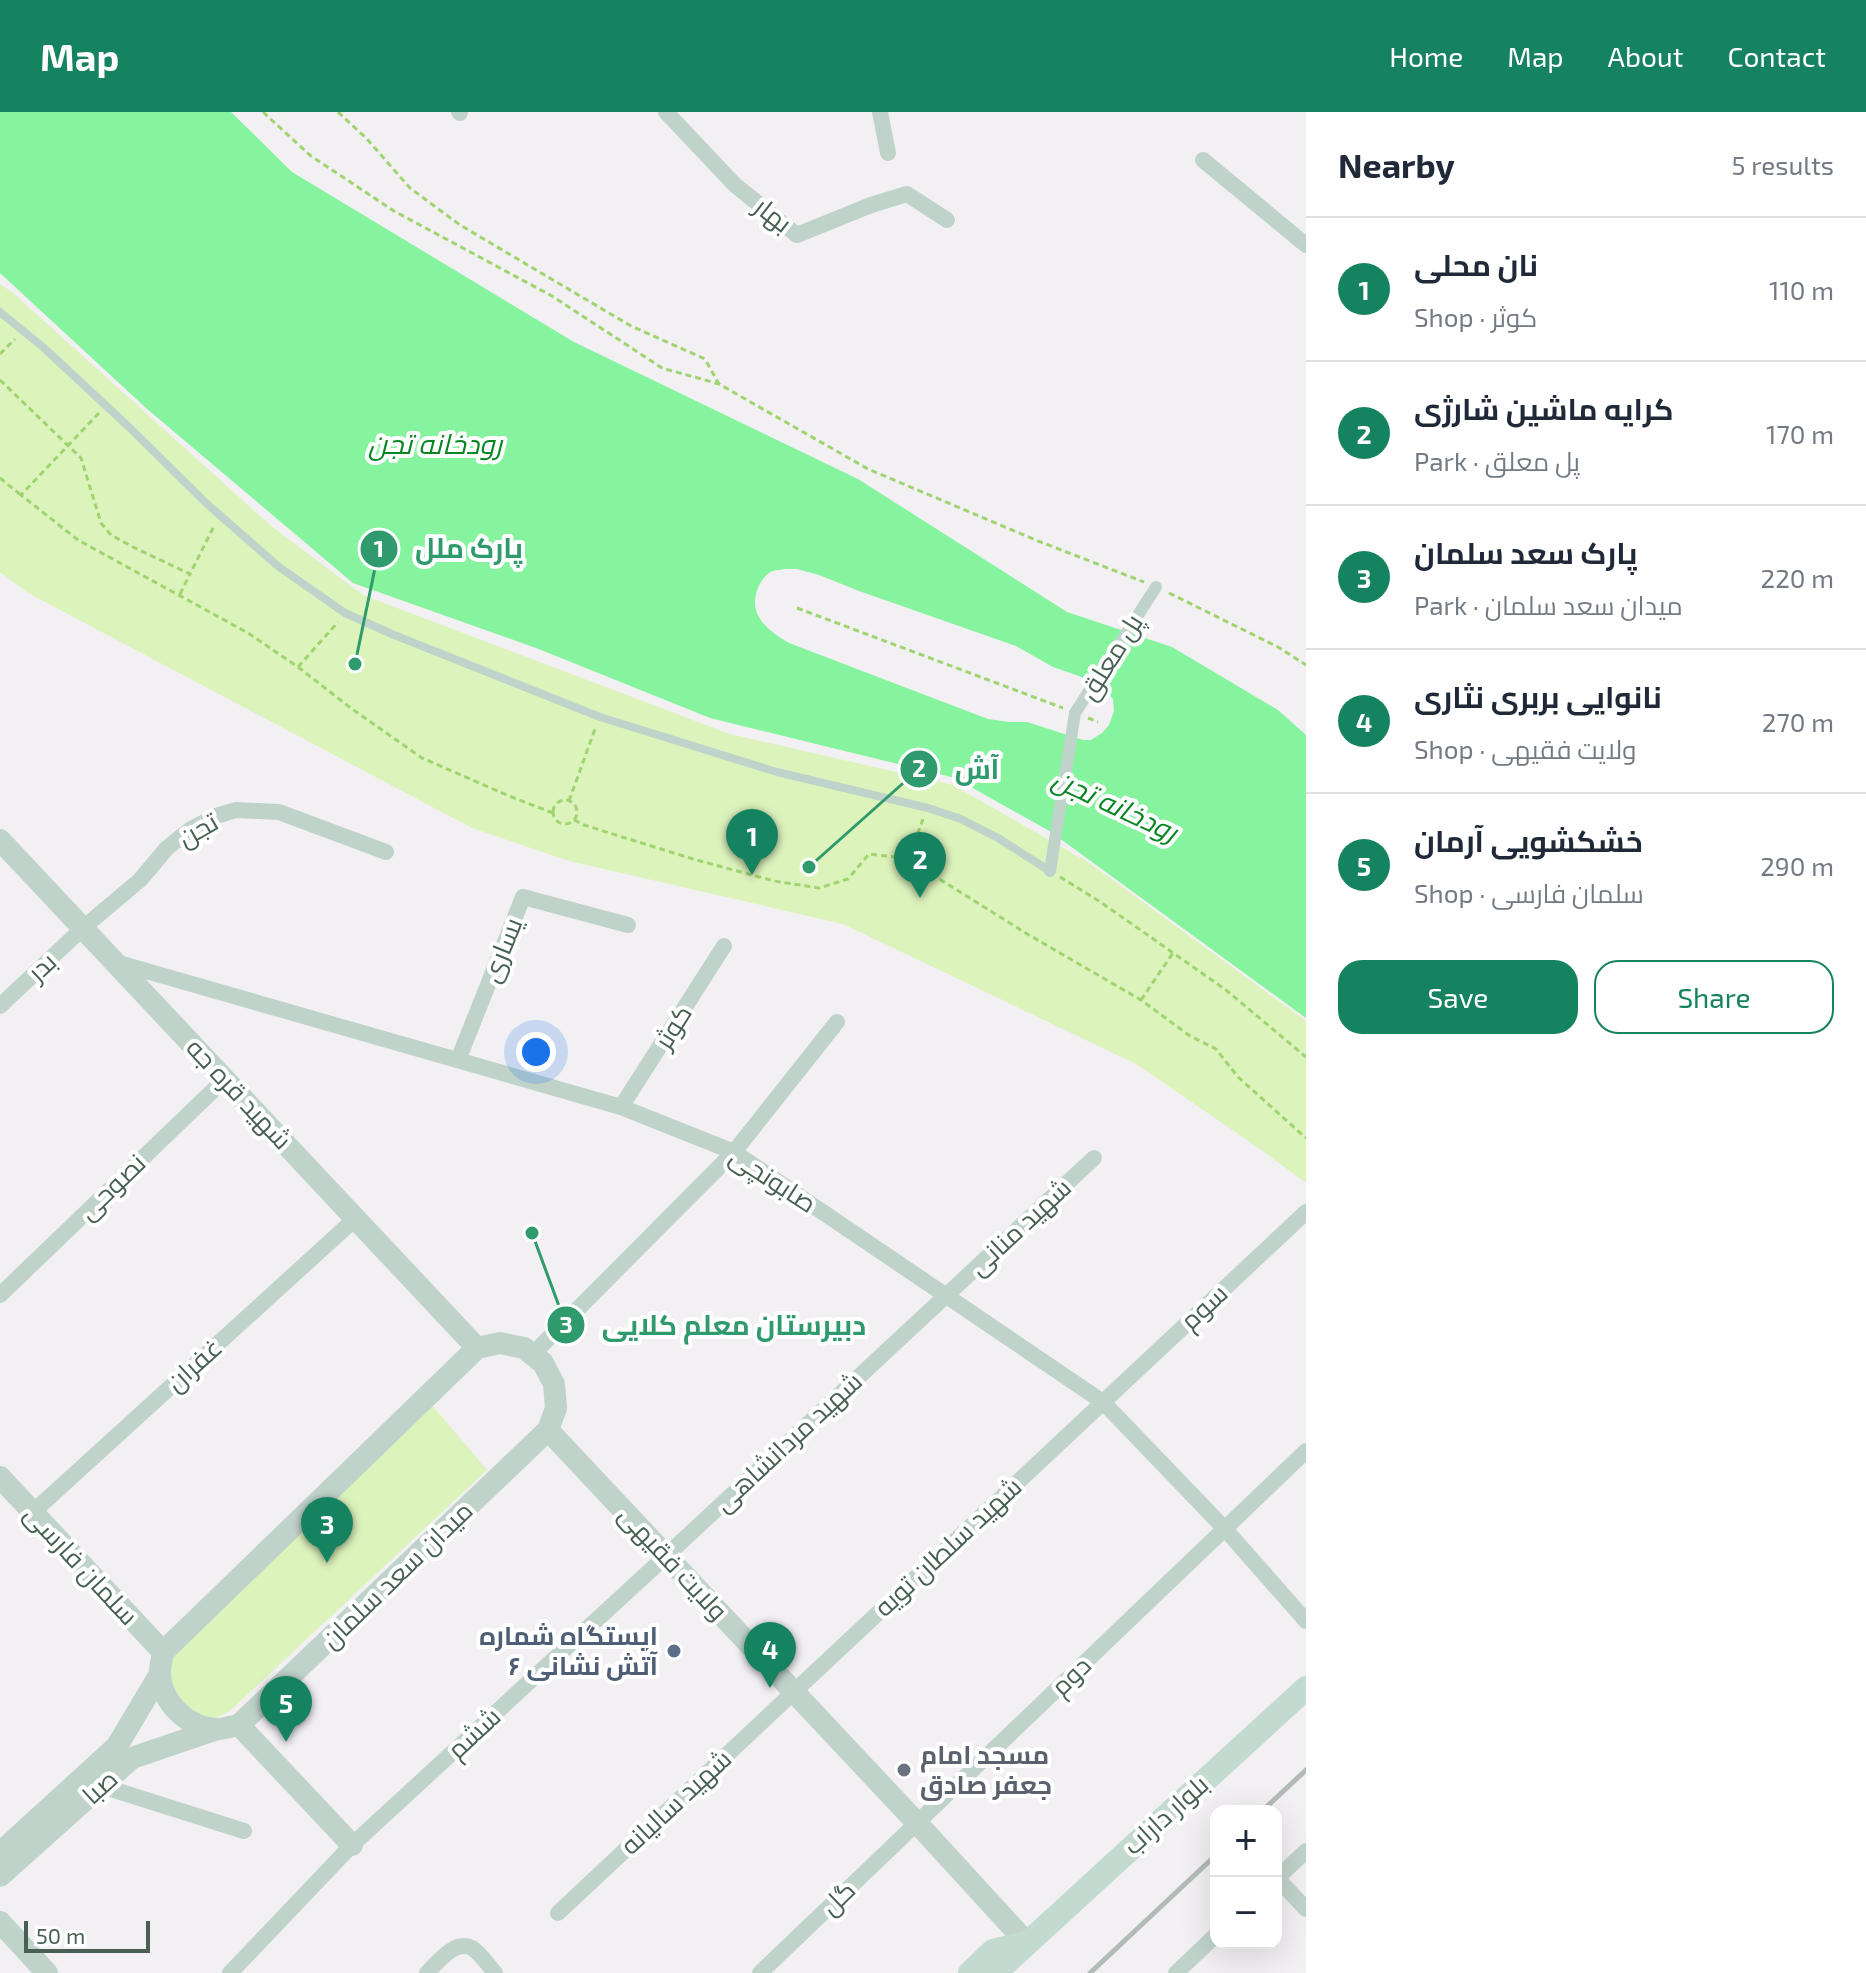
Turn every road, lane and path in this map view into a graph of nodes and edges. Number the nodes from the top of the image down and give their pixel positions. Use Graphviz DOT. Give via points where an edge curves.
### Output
graph roads {
  1 [pos="263,112"];
  2 [pos="338,112"];
  3 [pos="666,112"];
  4 [pos="880,112"];
  5 [pos="888,153"];
  6 [pos="1203,160"];
  7 [pos="947,220"];
  8 [pos="1306,245"];
  9 [pos="0,312"];
  10 [pos="23,330"];
  11 [pos="0,354"];
  12 [pos="0,380"];
  13 [pos="719,384"];
  14 [pos="107,406"];
  15 [pos="68,444"];
  16 [pos="0,478"];
  17 [pos="21,495"];
  18 [pos="220,516"];
  19 [pos="190,574"];
  20 [pos="1156,587"];
  21 [pos="180,594"];
  22 [pos="797,608"];
  23 [pos="345,613"];
  24 [pos="1306,665"];
  25 [pos="298,667"];
  26 [pos="1075,713"];
  27 [pos="600,717"];
  28 [pos="569,801"];
  29 [pos="928,808"];
  30 [pos="553,813"];
  31 [pos="574,820"];
  32 [pos="0,840"];
  33 [pos="386,852"];
  34 [pos="895,857"];
  35 [pos="1050,871"];
  36 [pos="628,925"];
  37 [pos="83,928"];
  38 [pos="724,946"];
  39 [pos="1174,952"];
  40 [pos="115,962"];
  41 [pos="1141,1000"];
  42 [pos="0,1006"];
  43 [pos="837,1022"];
  44 [pos="1306,1057"];
  45 [pos="458,1060"];
  46 [pos="225,1079"];
  47 [pos="621,1107"];
  48 [pos="1306,1138"];
  49 [pos="734,1152"];
  50 [pos="1094,1158"];
  51 [pos="1306,1212"];
  52 [pos="356,1218"];
  53 [pos="0,1295"];
  54 [pos="945,1296"];
  55 [pos="477,1348"];
  56 [pos="532,1355"];
  57 [pos="1103,1402"];
  58 [pos="548,1430"];
  59 [pos="1306,1451"];
  60 [pos="0,1477"];
  61 [pos="33,1512"];
  62 [pos="1225,1529"];
  63 [pos="666,1556"];
  64 [pos="1306,1621"];
  65 [pos="161,1663"];
  66 [pos="1306,1688"];
  67 [pos="794,1692"];
  68 [pos="228,1727"];
  69 [pos="102,1786"];
  70 [pos="917,1823"];
  71 [pos="244,1831"];
  72 [pos="352,1845"];
  73 [pos="1306,1851"];
  74 [pos="0,1853"];
  75 [pos="0,1876"];
  76 [pos="1279,1877"];
  77 [pos="1282,1884"];
  78 [pos="1306,1909"];
  79 [pos="558,1913"];
  80 [pos="0,1922"];
  81 [pos="1210,1941"];
  82 [pos="1027,1943"];
  83 [pos="47,1973"];
  84 [pos="230,1973"];
  85 [pos="427,1973"];
  86 [pos="495,1973"];
  87 [pos="760,1973"];
  88 [pos="970,1973"];
  89 [pos="995,1973"];
  90 [pos="1176,1973"];
  1 -- 13 [label="path" via="311,156 394,211 552,296 662,368"];
  2 -- 13 [label="path" via="410,188 460,225 631,326 705,359"];
  3 -- 7 [label="street, بهار" via="735,185 797,235 907,194"];
  4 -- 5 [label="street"];
  6 -- 8 [label="street"];
  9 -- 10 [label="lane"];
  10 -- 11 [label="path"];
  10 -- 14 [label="lane"];
  12 -- 15 [label="path"];
  13 -- 20 [label="path" via="868,469"];
  14 -- 15 [label="path"];
  14 -- 18 [label="lane"];
  15 -- 17 [label="path"];
  15 -- 19 [label="path" via="81,458 101,523 111,535"];
  16 -- 17 [label="path"];
  17 -- 21 [label="path" via="78,540"];
  18 -- 19 [label="path"];
  18 -- 23 [label="lane" via="279,567"];
  19 -- 21 [label="path"];
  20 -- 24 [label="path"];
  20 -- 26 [label="street, پل معلق"];
  21 -- 25 [label="path"];
  22 -- 26 [label="path"];
  23 -- 25 [label="path"];
  23 -- 27 [label="lane"];
  25 -- 30 [label="path" via="422,758"];
  26 -- 35 [label="street, پل معلق"];
  27 -- 28 [label="path"];
  27 -- 29 [label="lane" via="777,772"];
  28 -- 30 [label="path" via="558,803"];
  28 -- 31 [label="path" via="577,809"];
  29 -- 34 [label="path" via="911,852"];
  29 -- 35 [label="lane" via="974,825"];
  30 -- 31 [label="path" via="563,824"];
  31 -- 34 [label="path" via="733,870 819,888 848,879 869,854"];
  32 -- 37 [label="street, شهید قره جه"];
  33 -- 37 [label="street, تجن" via="279,812 236,810 191,829"];
  34 -- 41 [label="path"];
  35 -- 39 [label="path"];
  36 -- 45 [label="street, یساری" via="523,897"];
  37 -- 40 [label="street, شهید قره جه"];
  37 -- 42 [label="street, بدر"];
  38 -- 47 [label="street, کوثر"];
  39 -- 41 [label="path"];
  39 -- 44 [label="path"];
  40 -- 45 [label="street, صابونچی"];
  40 -- 46 [label="street, شهید قره جه"];
  41 -- 48 [label="path" via="1216,1049 1238,1077"];
  43 -- 49 [label="street"];
  45 -- 47 [label="street, صابونچی"];
  46 -- 52 [label="street, شهید قره جه"];
  46 -- 53 [label="street, نصوحی"];
  47 -- 49 [label="street, صابونچی"];
  49 -- 54 [label="street, صابونچی"];
  49 -- 56 [label="street"];
  50 -- 54 [label="street, شهید منانی"];
  51 -- 57 [label="street, سوم"];
  52 -- 55 [label="street, شهید قره جه"];
  52 -- 61 [label="street, غفران"];
  54 -- 57 [label="street, صابونچی"];
  54 -- 63 [label="street, شهید مردانشاهی"];
  55 -- 56 [label="street" via="500,1343"];
  55 -- 65 [label="street"];
  56 -- 58 [label="street" via="554,1384 556,1408"];
  57 -- 62 [label="street, صابونچی"];
  57 -- 67 [label="street, شهید سلطان تویه"];
  58 -- 63 [label="street, ولایت فقیهی"];
  58 -- 68 [label="street, میدان سعد سلمان"];
  59 -- 62 [label="street, دوم"];
  60 -- 61 [label="street, سلمان فارسی"];
  61 -- 65 [label="street, سلمان فارسی"];
  62 -- 64 [label="street, صابونچی"];
  62 -- 70 [label="street, دوم"];
  63 -- 67 [label="street, ولایت فقیهی"];
  63 -- 72 [label="street, ششم"];
  65 -- 68 [label="street" via="165,1695 178,1713 196,1725"];
  65 -- 74 [label="street, صبا" via="117,1746"];
  66 -- 82 [label="main road, بلوار داراب"];
  67 -- 70 [label="street, ولایت فقیهی"];
  67 -- 79 [label="street, شهید سالیانه"];
  68 -- 69 [label="street, صبا" via="132,1758"];
  68 -- 72 [label="street"];
  69 -- 71 [label="street"];
  69 -- 75 [label="street, صبا"];
  70 -- 82 [label="street, ولایت فقیهی"];
  70 -- 87 [label="street, گل"];
  72 -- 84 [label="street, ششم"];
  73 -- 76 [label="street"];
  77 -- 78 [label="street"];
  80 -- 83 [label="street"];
  81 -- 90 [label="street"];
  82 -- 88 [label="main road, بلوار داراب" via="993,1951"];
  82 -- 89 [label="main road, بلوار داراب"];
  85 -- 86 [label="street" via="462,1946 473,1948"];
}
